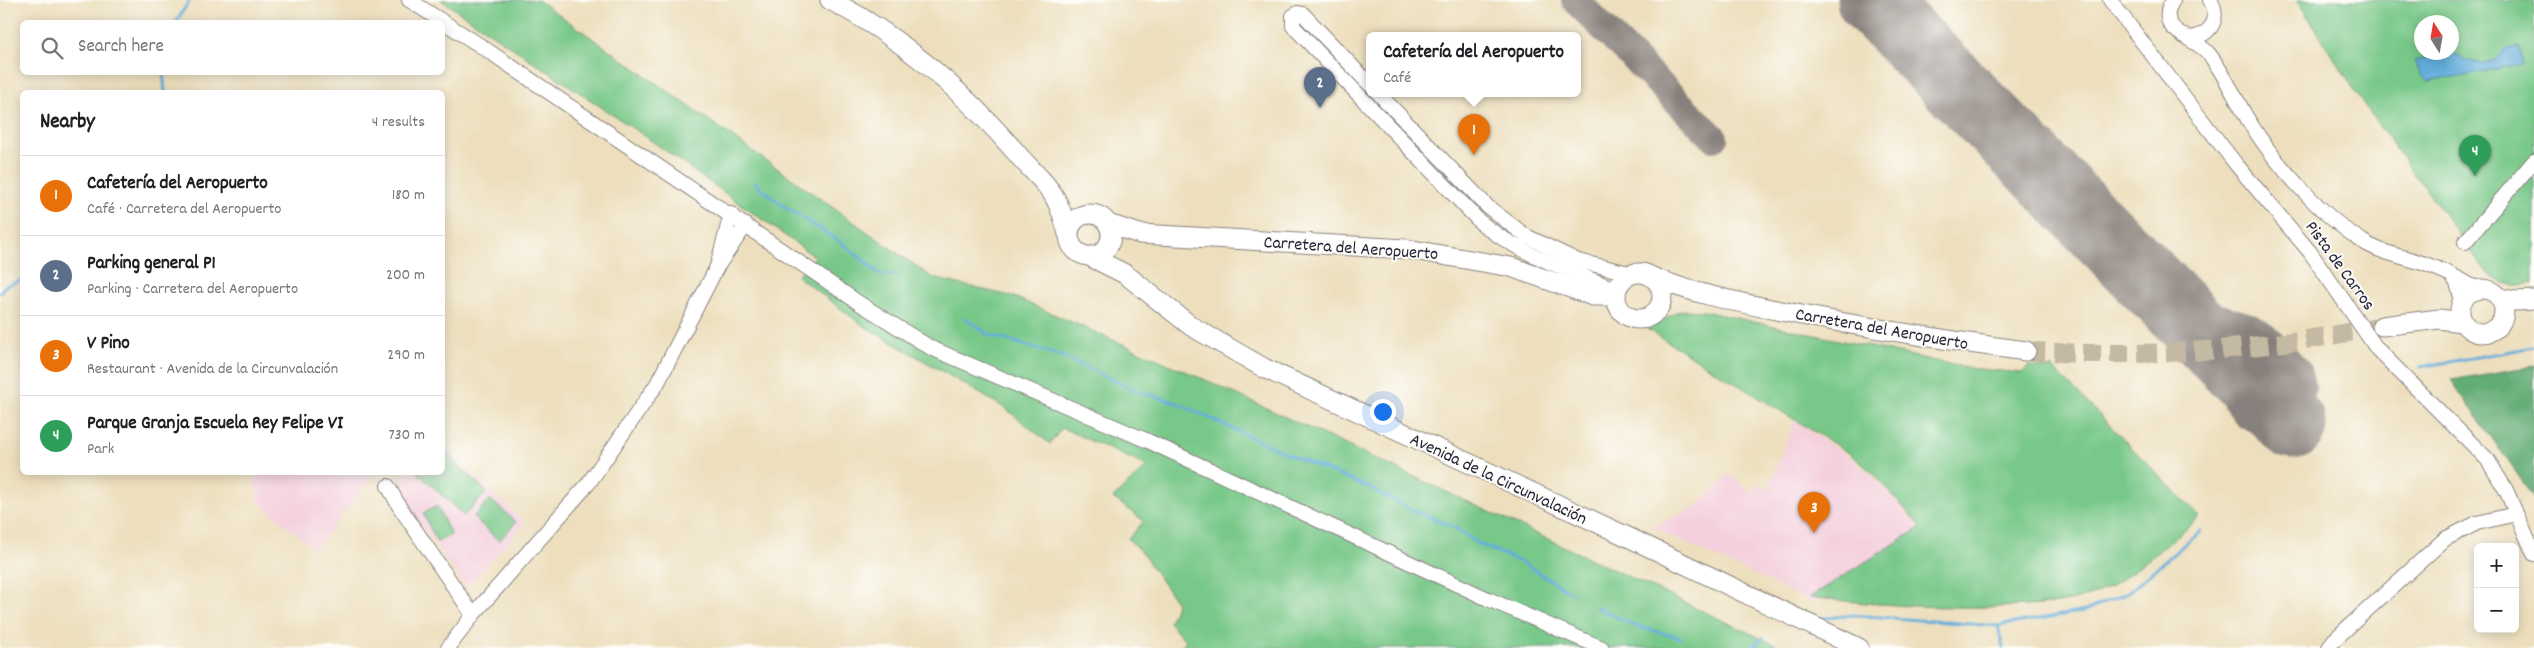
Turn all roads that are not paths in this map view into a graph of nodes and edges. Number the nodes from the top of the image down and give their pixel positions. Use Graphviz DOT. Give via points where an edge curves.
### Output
graph roads {
  1 [pos="409,0"];
  2 [pos="830,0"];
  3 [pos="2110,0"];
  4 [pos="2173,0"];
  5 [pos="2215,4"];
  6 [pos="440,20"];
  7 [pos="445,23"];
  8 [pos="2209,30"];
  9 [pos="2190,38"];
  10 [pos="2213,61"];
  11 [pos="1350,63"];
  12 [pos="1340,74"];
  13 [pos="1366,81"];
  14 [pos="1382,97"];
  15 [pos="1408,124"];
  16 [pos="1397,134"];
  17 [pos="2534,161"];
  18 [pos="1464,182"];
  19 [pos="1452,193"];
  20 [pos="1054,196"];
  21 [pos="731,214"];
  22 [pos="1089,214"];
  23 [pos="746,225"];
  24 [pos="1068,234"];
  25 [pos="1109,237"];
  26 [pos="2465,242"];
  27 [pos="1091,257"];
  28 [pos="717,267"];
  29 [pos="1124,274"];
  30 [pos="1634,274"];
  31 [pos="2452,276"];
  32 [pos="1652,277"];
  33 [pos="2477,289"];
  34 [pos="1617,293"];
  35 [pos="1586,294"];
  36 [pos="2534,300"];
  37 [pos="1738,302"];
  38 [pos="1660,306"];
  39 [pos="2501,307"];
  40 [pos="2534,309"];
  41 [pos="2461,310"];
  42 [pos="1624,314"];
  43 [pos="2382,326"];
  44 [pos="2026,351"];
  45 [pos="388,486"];
  46 [pos="2516,514"];
  47 [pos="2534,554"];
  48 [pos="473,615"];
  49 [pos="448,648"];
  50 [pos="1602,648"];
  51 [pos="1859,648"];
  52 [pos="2329,648"];
  1 -- 6 [label="street"];
  2 -- 20 [label="main road" via="886,34 934,69 994,127"];
  3 -- 46 [label="street, Pista de Carros" via="2222,146 2310,252 2377,350 2487,459 2500,478"];
  4 -- 9 [label="street" via="2168,10 2169,21 2179,34"];
  5 -- 8 [label="street" via="2214,21"];
  7 -- 21 [label="street"];
  8 -- 9 [label="street"];
  8 -- 10 [label="street"];
  9 -- 10 [label="street"];
  10 -- 31 [label="street" via="2253,128 2277,160 2332,217 2364,242"];
  11 -- 12 [label="street"];
  11 -- 12 [label="street" via="1303,14 1292,16 1293,26"];
  11 -- 13 [label="street"];
  12 -- 16 [label="street"];
  14 -- 15 [label="street"];
  15 -- 16 [label="street"];
  15 -- 18 [label="street"];
  16 -- 19 [label="street"];
  17 -- 26 [label="street"];
  18 -- 19 [label="street"];
  18 -- 30 [label="street" via="1510,225 1542,246 1587,264"];
  19 -- 34 [label="street" via="1497,235 1546,262"];
  20 -- 22 [label="main road"];
  20 -- 24 [label="main road"];
  21 -- 23 [label="street"];
  21 -- 28 [label="street"];
  22 -- 24 [label="main road" via="1078,218"];
  22 -- 25 [label="main road" via="1103,219"];
  23 -- 28 [label="street"];
  23 -- 50 [label="street" via="859,304 954,359 1148,441 1488,599"];
  24 -- 27 [label="main road" via="1074,250"];
  25 -- 27 [label="main road" via="1098,255"];
  25 -- 29 [label="main road"];
  25 -- 35 [label="main road, Carretera del Aeropuerto" via="1140,234 1407,249 1511,268"];
  27 -- 29 [label="main road"];
  28 -- 48 [label="street" via="657,384 588,484"];
  29 -- 51 [label="main road, Avenida de la Circunvalación" via="1186,322 1264,368"];
  30 -- 32 [label="main road"];
  30 -- 34 [label="main road" via="1623,280"];
  31 -- 33 [label="street"];
  31 -- 41 [label="street" via="2457,283"];
  32 -- 37 [label="main road, Carretera del Aeropuerto" via="1680,288"];
  32 -- 38 [label="main road" via="1661,287"];
  33 -- 39 [label="main road" via="2486,289"];
  33 -- 41 [label="main road" via="2466,295"];
  34 -- 35 [label="main road, Carretera del Aeropuerto" via="1601,297"];
  34 -- 42 [label="main road"];
  35 -- 42 [label="main road, Carretera del Aeropuerto" via="1604,307"];
  36 -- 39 [label="main road" via="2516,301"];
  37 -- 38 [label="main road, Carretera del Aeropuerto" via="1691,301"];
  37 -- 44 [label="main road, Carretera del Aeropuerto" via="1881,330"];
  38 -- 42 [label="main road" via="1644,319"];
  39 -- 40 [label="main road"];
  39 -- 41 [label="main road" via="2496,328 2482,333 2469,329"];
  41 -- 43 [label="main road" via="2439,319"];
  45 -- 48 [label="street"];
  46 -- 47 [label="street, Pista de Carros"];
  46 -- 52 [label="street" via="2478,523 2445,539"];
  48 -- 49 [label="street"];
}
